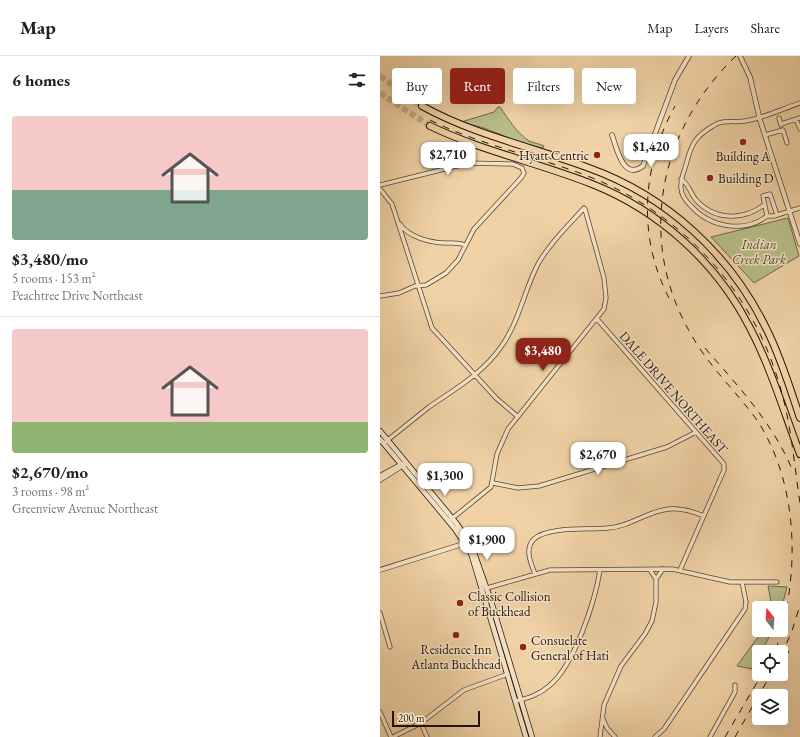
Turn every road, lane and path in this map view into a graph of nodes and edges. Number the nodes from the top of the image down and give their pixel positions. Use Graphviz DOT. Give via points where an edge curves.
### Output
graph roads {
  1 [pos="689,56"];
  2 [pos="740,56"];
  3 [pos="800,104"];
  4 [pos="422,106"];
  5 [pos="760,117"];
  6 [pos="779,118"];
  7 [pos="798,118"];
  8 [pos="781,124"];
  9 [pos="430,126"];
  10 [pos="800,129"];
  11 [pos="783,130"];
  12 [pos="612,135"];
  13 [pos="765,135"];
  14 [pos="787,143"];
  15 [pos="681,179"];
  16 [pos="382,185"];
  17 [pos="380,189"];
  18 [pos="386,195"];
  19 [pos="764,205"];
  20 [pos="800,208"];
  21 [pos="776,212"];
  22 [pos="790,212"];
  23 [pos="723,216"];
  24 [pos="767,216"];
  25 [pos="397,218"];
  26 [pos="720,224"];
  27 [pos="800,244"];
  28 [pos="465,245"];
  29 [pos="418,285"];
  30 [pos="380,296"];
  31 [pos="597,318"];
  32 [pos="476,375"];
  33 [pos="517,416"];
  34 [pos="800,418"];
  35 [pos="380,432"];
  36 [pos="696,432"];
  37 [pos="380,438"];
  38 [pos="386,442"];
  39 [pos="800,454"];
  40 [pos="404,464"];
  41 [pos="380,476"];
  42 [pos="380,480"];
  43 [pos="493,483"];
  44 [pos="704,516"];
  45 [pos="451,520"];
  46 [pos="467,543"];
  47 [pos="380,570"];
  48 [pos="600,570"];
  49 [pos="650,570"];
  50 [pos="663,570"];
  51 [pos="680,570"];
  52 [pos="534,574"];
  53 [pos="656,580"];
  54 [pos="742,582"];
  55 [pos="777,582"];
  56 [pos="486,588"];
  57 [pos="380,613"];
  58 [pos="390,647"];
  59 [pos="510,673"];
  60 [pos="735,685"];
  61 [pos="521,700"];
  62 [pos="516,701"];
  63 [pos="380,712"];
  64 [pos="602,716"];
  65 [pos="421,723"];
  66 [pos="392,737"];
  67 [pos="427,737"];
  68 [pos="526,737"];
  69 [pos="532,737"];
  70 [pos="600,737"];
  71 [pos="615,737"];
  72 [pos="654,737"];
  73 [pos="710,737"];
  1 -- 12 [label="street" via="675,80 643,166 634,170 627,169"];
  2 -- 5 [label="street" via="750,77"];
  3 -- 5 [label="street"];
  4 -- 34 [label="highway" via="472,130 609,176 647,196 682,220 720,258 752,302 772,340"];
  5 -- 13 [label="street"];
  5 -- 15 [label="street" via="725,122 702,133 693,143"];
  6 -- 8 [label="street"];
  7 -- 8 [label="street"];
  7 -- 10 [label="street"];
  8 -- 11 [label="street"];
  9 -- 39 [label="highway" via="468,143 603,189 639,208 681,238 713,272 745,318 763,356"];
  11 -- 13 [label="street"];
  11 -- 14 [label="street"];
  13 -- 22 [label="street"];
  15 -- 23 [label="street" via="690,187 696,201 715,214"];
  15 -- 26 [label="street" via="680,188 697,213"];
  16 -- 18 [label="street"];
  16 -- 28 [label="street" via="469,163 513,164 522,168 521,178 474,229"];
  17 -- 18 [label="street"];
  18 -- 25 [label="street"];
  19 -- 21 [label="street" via="763,197 770,194"];
  19 -- 23 [label="street" via="754,213 738,217"];
  19 -- 24 [label="street"];
  20 -- 22 [label="street"];
  22 -- 24 [label="street"];
  22 -- 27 [label="street"];
  23 -- 26 [label="street"];
  24 -- 26 [label="street" via="762,220 736,226"];
  25 -- 28 [label="street" via="403,228 414,235 436,242 458,242"];
  25 -- 29 [label="street"];
  28 -- 29 [label="street" via="458,260 446,273 426,285"];
  29 -- 30 [label="street" via="399,293"];
  29 -- 32 [label="street" via="432,328"];
  31 -- 32 [label="street" via="605,305 605,288 584,208 544,255 533,275 509,335 492,359"];
  31 -- 33 [label="street"];
  31 -- 36 [label="street, DALE DRIVE NORTHEAST"];
  32 -- 33 [label="street" via="496,398"];
  32 -- 38 [label="street" via="428,408"];
  33 -- 43 [label="street" via="498,449"];
  35 -- 38 [label="main road"];
  36 -- 43 [label="street" via="667,447 539,486 518,488"];
  36 -- 44 [label="street, DALE DRIVE NORTHEAST" via="724,467"];
  37 -- 38 [label="main road"];
  38 -- 40 [label="main road"];
  40 -- 41 [label="street"];
  40 -- 42 [label="street"];
  40 -- 45 [label="main road"];
  43 -- 45 [label="street"];
  44 -- 51 [label="street, DALE DRIVE NORTHEAST"];
  44 -- 52 [label="street" via="686,510 669,509 618,527 566,530 542,535 534,540 529,548"];
  45 -- 46 [label="main road"];
  46 -- 47 [label="street"];
  46 -- 56 [label="main road" via="478,561"];
  46 -- 59 [label="main road"];
  48 -- 49 [label="street"];
  48 -- 52 [label="street" via="550,570"];
  48 -- 61 [label="street" via="587,619 564,669 548,688"];
  49 -- 50 [label="street"];
  49 -- 53 [label="street"];
  50 -- 51 [label="street"];
  50 -- 53 [label="street"];
  51 -- 54 [label="street" via="716,580"];
  52 -- 56 [label="street"];
  53 -- 64 [label="street" via="656,602 652,621 621,666 604,705"];
  54 -- 55 [label="street"];
  54 -- 72 [label="street" via="745,609 664,729"];
  56 -- 59 [label="main road"];
  57 -- 58 [label="street"];
  59 -- 61 [label="main road"];
  59 -- 62 [label="main road"];
  59 -- 65 [label="street" via="464,690"];
  60 -- 73 [label="street" via="735,692"];
  61 -- 62 [label="street"];
  61 -- 69 [label="main road"];
  62 -- 68 [label="main road"];
  63 -- 66 [label="street"];
  64 -- 70 [label="street"];
  64 -- 71 [label="street" via="607,728"];
  65 -- 66 [label="street"];
  65 -- 67 [label="street"];
}
